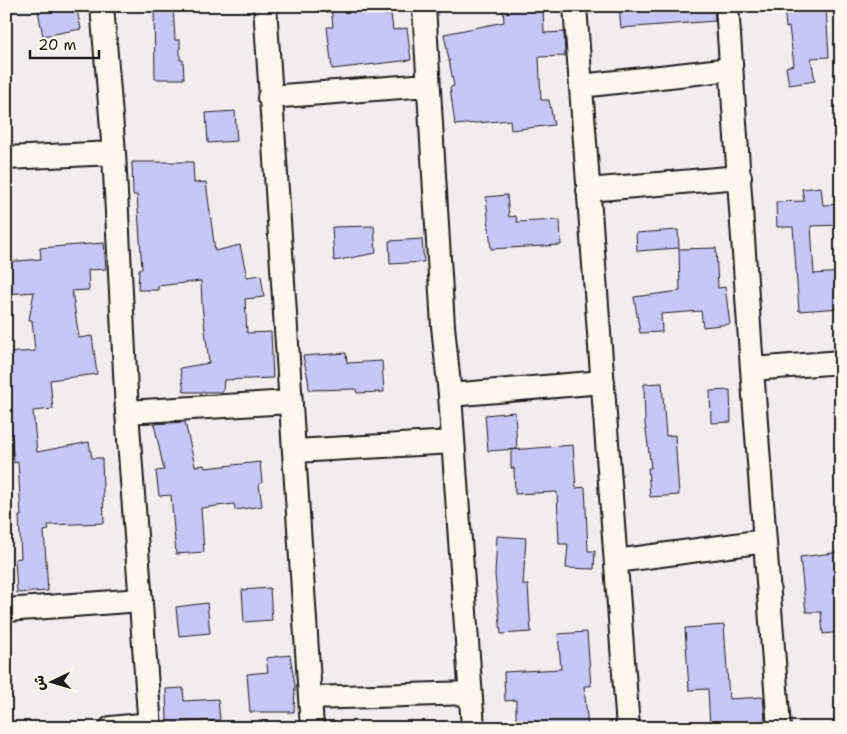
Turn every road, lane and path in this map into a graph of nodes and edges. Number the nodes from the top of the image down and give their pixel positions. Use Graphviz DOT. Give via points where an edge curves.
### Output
graph roads {
  1 [pos="102,6"];
  2 [pos="265,6"];
  3 [pos="424,6"];
  4 [pos="575,6"];
  5 [pos="728,6"];
  6 [pos="731,69"];
  7 [pos="428,85"];
  8 [pos="581,86"];
  9 [pos="269,97"];
  10 [pos="114,153"];
  11 [pos="6,158"];
  12 [pos="740,177"];
  13 [pos="588,190"];
  14 [pos="841,362"];
  15 [pos="752,369"];
  16 [pos="603,382"];
  17 [pos="450,395"];
  18 [pos="290,402"];
  19 [pos="127,412"];
  20 [pos="453,442"];
  21 [pos="295,451"];
  22 [pos="765,541"];
  23 [pos="616,561"];
  24 [pos="141,600"];
  25 [pos="6,610"];
  26 [pos="470,693"];
  27 [pos="310,698"];
  28 [pos="150,726"];
  29 [pos="111,728"];
  30 [pos="312,728"];
  31 [pos="473,728"];
  32 [pos="628,728"];
  33 [pos="779,728"];
  1 -- 10 [label="street"];
  2 -- 9 [label="street"];
  3 -- 7 [label="street"];
  4 -- 8 [label="street"];
  5 -- 6 [label="street"];
  6 -- 8 [label="street"];
  6 -- 12 [label="street"];
  7 -- 9 [label="street"];
  7 -- 17 [label="street"];
  8 -- 13 [label="street"];
  9 -- 18 [label="street"];
  10 -- 11 [label="street"];
  10 -- 19 [label="street"];
  12 -- 13 [label="street"];
  12 -- 15 [label="street"];
  13 -- 16 [label="street"];
  14 -- 15 [label="street"];
  15 -- 22 [label="street"];
  16 -- 17 [label="street"];
  16 -- 23 [label="street"];
  17 -- 20 [label="street"];
  18 -- 19 [label="street"];
  18 -- 21 [label="street"];
  19 -- 24 [label="street"];
  20 -- 21 [label="street"];
  20 -- 26 [label="street"];
  21 -- 27 [label="street"];
  22 -- 23 [label="street"];
  22 -- 33 [label="street"];
  23 -- 32 [label="street"];
  24 -- 25 [label="street"];
  24 -- 28 [label="street"];
  26 -- 27 [label="street"];
  26 -- 31 [label="street"];
  27 -- 30 [label="street"];
  28 -- 29 [label="street"];
}
